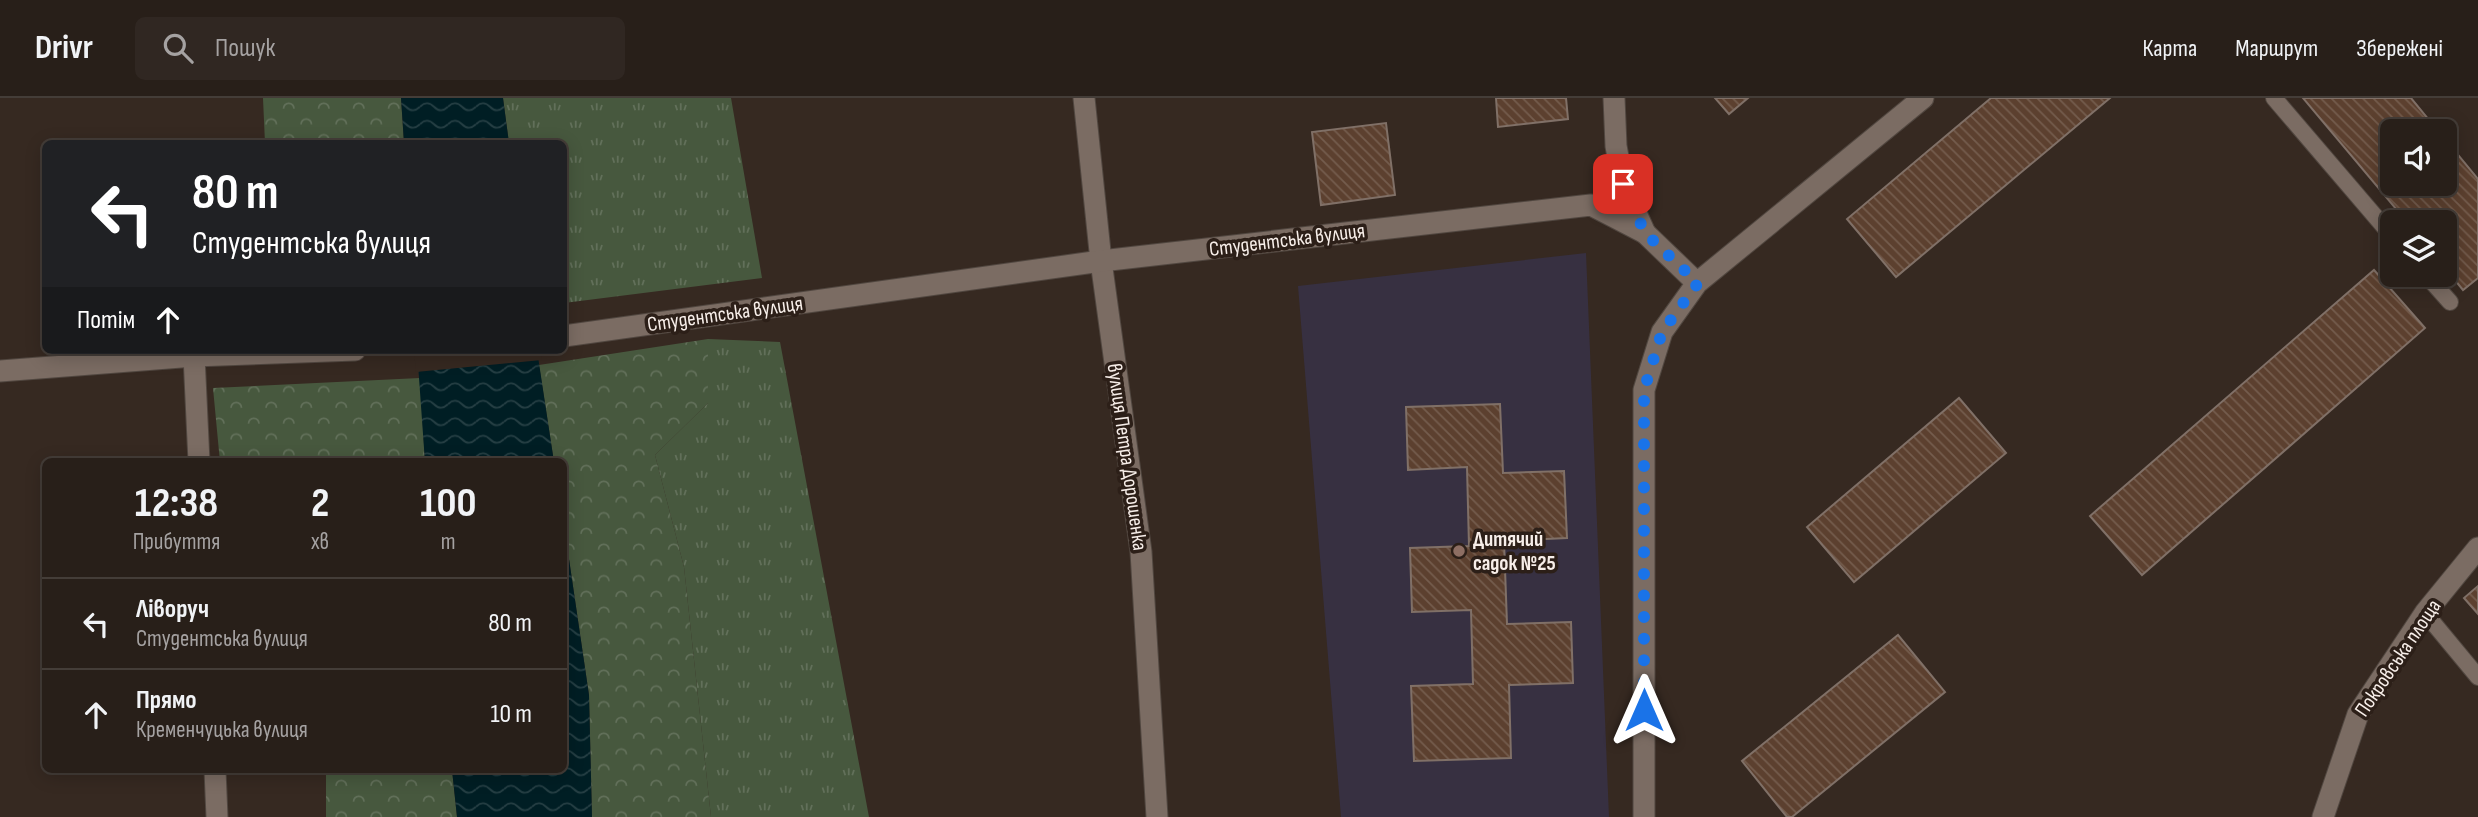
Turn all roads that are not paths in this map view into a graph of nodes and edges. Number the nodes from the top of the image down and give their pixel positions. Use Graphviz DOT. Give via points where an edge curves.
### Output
graph roads {
  1 [pos="1084,98"];
  2 [pos="1614,98"];
  3 [pos="1923,98"];
  4 [pos="2274,98"];
  5 [pos="2380,222"];
  6 [pos="1645,233"];
  7 [pos="1101,261"];
  8 [pos="1698,283"];
  9 [pos="2436,287"];
  10 [pos="2449,302"];
  11 [pos="572,335"];
  12 [pos="248,354"];
  13 [pos="194,356"];
  14 [pos="0,371"];
  15 [pos="199,458"];
  16 [pos="2478,548"];
  17 [pos="2425,613"];
  18 [pos="2478,677"];
  19 [pos="215,773"];
  20 [pos="217,817"];
  21 [pos="1157,817"];
  22 [pos="1644,817"];
  23 [pos="2323,817"];
  1 -- 7 [label="street, вулиця Петра Дорошенка"];
  2 -- 6 [label="street" via="1623,184"];
  3 -- 8 [label="street"];
  4 -- 5 [label="lane"];
  6 -- 7 [label="street, Студентська вулиця" via="1591,205"];
  6 -- 8 [label="street, Студентська вулиця"];
  7 -- 11 [label="street, Студентська вулиця"];
  7 -- 21 [label="street, вулиця Петра Дорошенка" via="1141,552"];
  8 -- 22 [label="street" via="1662,332 1644,390"];
  9 -- 10 [label="lane"];
  12 -- 13 [label="street"];
  13 -- 14 [label="street"];
  13 -- 15 [label="street"];
  16 -- 17 [label="street, Покровська площа"];
  17 -- 18 [label="lane"];
  17 -- 23 [label="street, Покровська площа" via="2358,714"];
  19 -- 20 [label="street"];
}
